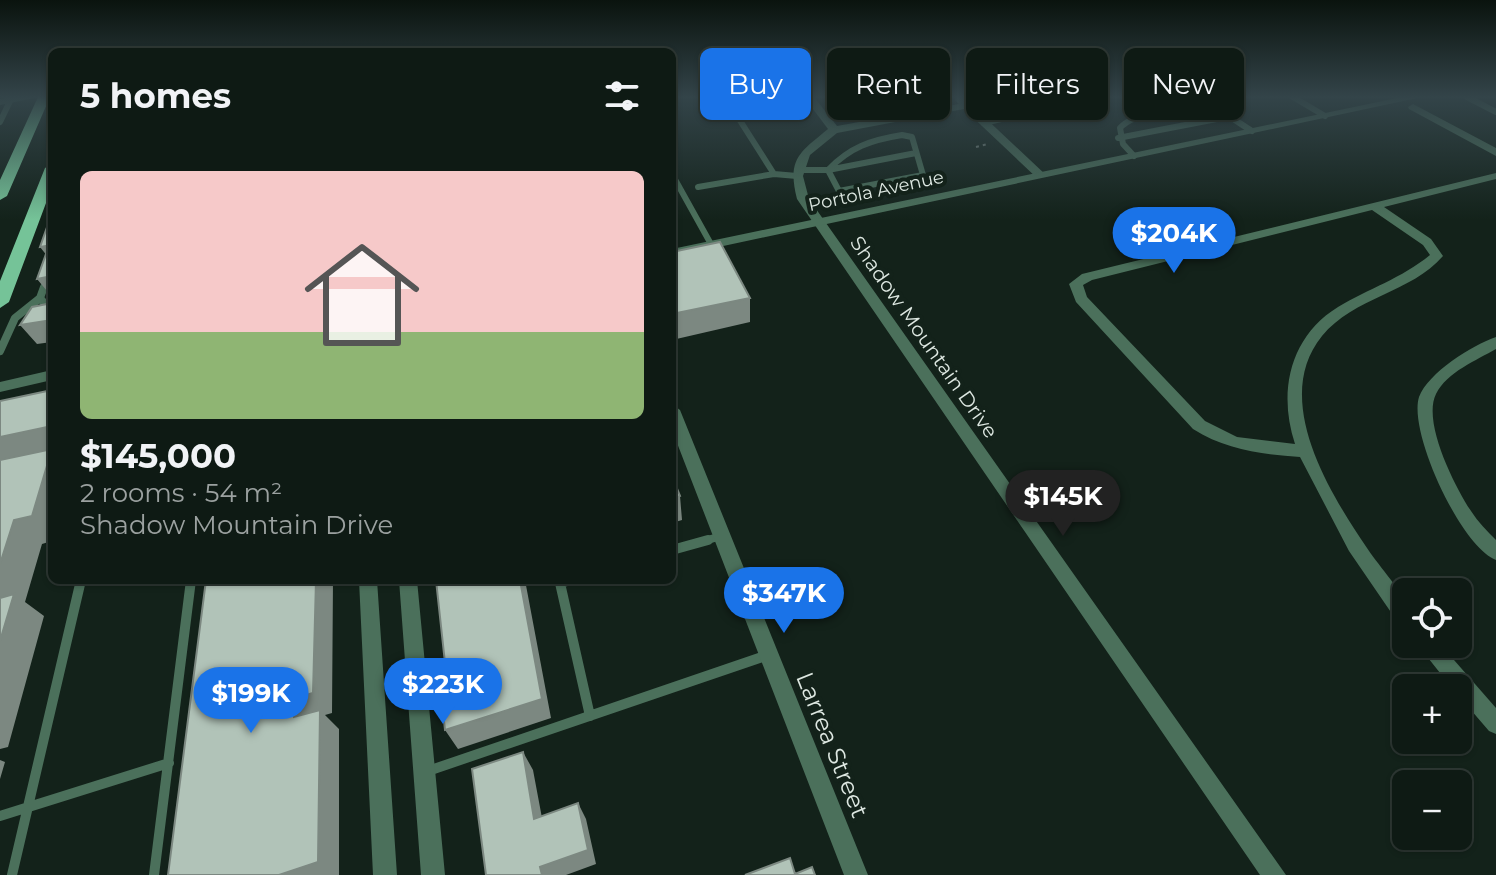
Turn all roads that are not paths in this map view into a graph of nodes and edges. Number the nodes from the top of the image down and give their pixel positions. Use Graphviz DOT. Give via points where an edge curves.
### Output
graph roads {
  1 [pos="26,138"];
  2 [pos="751,138"];
  3 [pos="825,138"];
  4 [pos="883,138"];
  5 [pos="912,138"];
  6 [pos="1000,138"];
  7 [pos="1118,138"];
  8 [pos="1220,138"];
  9 [pos="1246,138"];
  10 [pos="1472,138"];
  11 [pos="916,153"];
  12 [pos="1496,153"];
  13 [pos="1134,156"];
  14 [pos="828,170"];
  15 [pos="798,173"];
  16 [pos="774,174"];
  17 [pos="1041,176"];
  18 [pos="1496,176"];
  19 [pos="48,178"];
  20 [pos="676,181"];
  21 [pos="698,187"];
  22 [pos="0,196"];
  23 [pos="1374,206"];
  24 [pos="820,228"];
  25 [pos="712,246"];
  26 [pos="676,252"];
  27 [pos="676,263"];
  28 [pos="48,276"];
  29 [pos="40,298"];
  30 [pos="0,302"];
  31 [pos="48,304"];
  32 [pos="1496,342"];
  33 [pos="0,351"];
  34 [pos="48,376"];
  35 [pos="0,387"];
  36 [pos="678,441"];
  37 [pos="1305,451"];
  38 [pos="722,536"];
  39 [pos="676,549"];
  40 [pos="1496,552"];
  41 [pos="80,584"];
  42 [pos="191,584"];
  43 [pos="368,584"];
  44 [pos="408,584"];
  45 [pos="560,584"];
  46 [pos="1392,598"];
  47 [pos="769,655"];
  48 [pos="1439,658"];
  49 [pos="590,716"];
  50 [pos="1496,724"];
  51 [pos="169,763"];
  52 [pos="424,772"];
  53 [pos="28,807"];
  54 [pos="0,816"];
  55 [pos="12,875"];
  56 [pos="154,875"];
  57 [pos="385,875"];
  58 [pos="433,875"];
  59 [pos="856,875"];
  60 [pos="1274,875"];
  1 -- 22 [label="main road"];
  2 -- 16 [label="lane"];
  3 -- 15 [label="street" via="805,154"];
  4 -- 14 [label="lane" via="859,143"];
  5 -- 11 [label="lane"];
  6 -- 17 [label="street"];
  7 -- 13 [label="lane"];
  8 -- 13 [label="street, Portola Avenue"];
  9 -- 24 [label="street, Portola Avenue"];
  10 -- 12 [label="street"];
  11 -- 14 [label="lane"];
  11 -- 14 [label="lane" via="923,175 839,191"];
  13 -- 17 [label="street, Portola Avenue"];
  14 -- 15 [label="lane"];
  15 -- 16 [label="lane"];
  15 -- 24 [label="street, Shadow Mountain Drive" via="803,199"];
  16 -- 21 [label="lane"];
  17 -- 24 [label="street, Portola Avenue"];
  18 -- 23 [label="street"];
  19 -- 30 [label="main road"];
  20 -- 25 [label="lane"];
  23 -- 37 [label="street" via="1427,242 1437,256 1329,320 1308,342 1297,372 1294,406"];
  23 -- 37 [label="street" via="1076,284 1081,299 1199,425 1238,446"];
  24 -- 25 [label="street, Portola Avenue"];
  24 -- 27 [label="street, Portola Avenue"];
  24 -- 60 [label="street, Shadow Mountain Drive"];
  25 -- 26 [label="street, Portola Avenue"];
  28 -- 29 [label="lane"];
  29 -- 31 [label="lane"];
  29 -- 33 [label="lane" via="15,318"];
  32 -- 40 [label="street" via="1438,382 1425,400 1425,417 1465,517"];
  34 -- 35 [label="street"];
  36 -- 38 [label="street, Larrea Street"];
  37 -- 46 [label="street" via="1349,536"];
  38 -- 39 [label="lane"];
  38 -- 47 [label="street, Larrea Street"];
  41 -- 53 [label="lane"];
  42 -- 51 [label="lane"];
  43 -- 57 [label="street"];
  44 -- 52 [label="street"];
  45 -- 49 [label="lane"];
  47 -- 49 [label="lane"];
  47 -- 59 [label="street, Larrea Street"];
  48 -- 50 [label="street"];
  49 -- 52 [label="lane"];
  51 -- 53 [label="lane"];
  51 -- 56 [label="lane"];
  52 -- 58 [label="street"];
  53 -- 54 [label="lane"];
  53 -- 55 [label="lane"];
}
